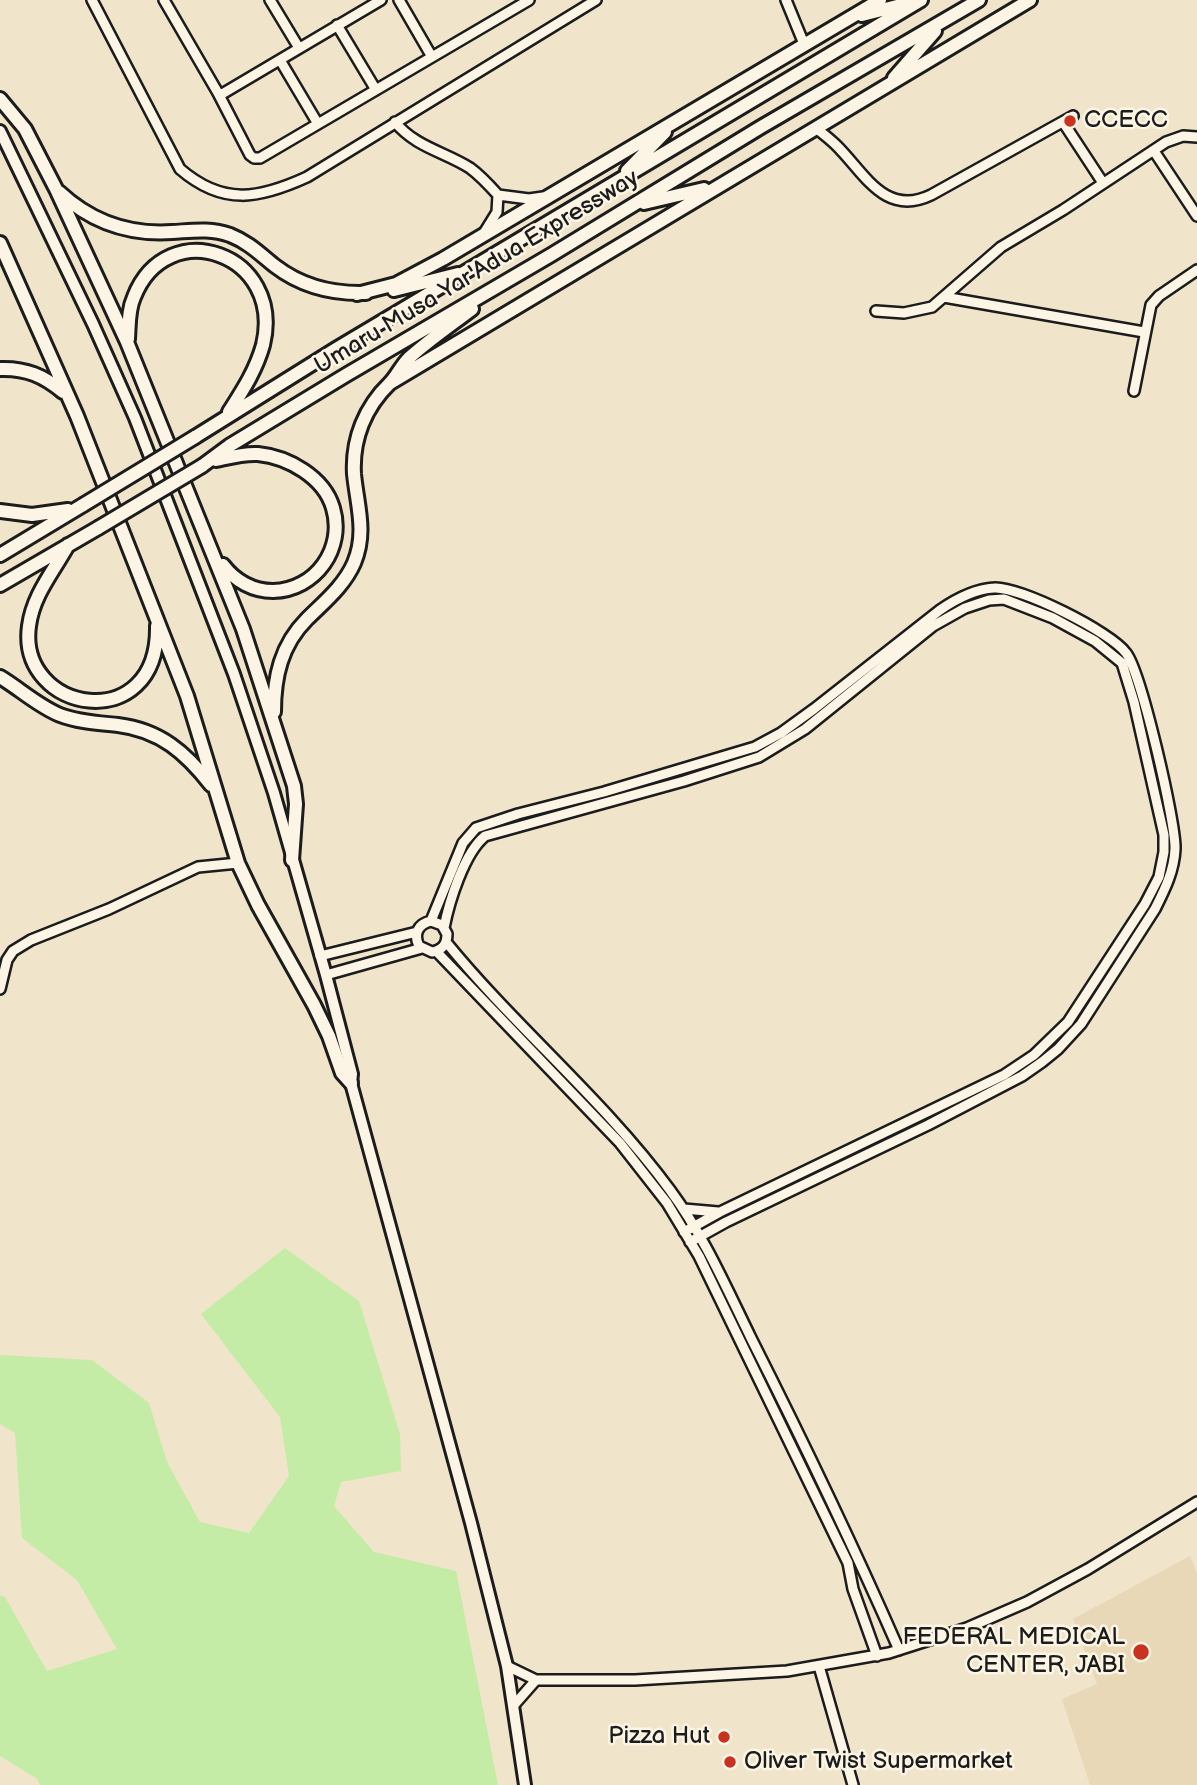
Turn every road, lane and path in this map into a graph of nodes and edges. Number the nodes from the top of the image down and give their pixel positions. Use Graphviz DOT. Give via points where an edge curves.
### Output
graph roads {
  1 [pos="92,0"];
  2 [pos="164,0"];
  3 [pos="270,0"];
  4 [pos="381,0"];
  5 [pos="399,0"];
  6 [pos="529,0"];
  7 [pos="596,0"];
  8 [pos="786,0"];
  9 [pos="880,0"];
  10 [pos="920,0"];
  11 [pos="979,0"];
  12 [pos="1030,0"];
  13 [pos="848,19"];
  14 [pos="942,23"];
  15 [pos="337,25"];
  16 [pos="804,44"];
  17 [pos="299,48"];
  18 [pos="432,57"];
  19 [pos="279,60"];
  20 [pos="886,86"];
  21 [pos="376,90"];
  22 [pos="218,93"];
  23 [pos="0,99"];
  24 [pos="1073,116"];
  25 [pos="678,119"];
  26 [pos="395,122"];
  27 [pos="1063,122"];
  28 [pos="318,124"];
  29 [pos="816,128"];
  30 [pos="0,131"];
  31 [pos="1197,137"];
  32 [pos="1154,151"];
  33 [pos="1103,183"];
  34 [pos="614,185"];
  35 [pos="716,186"];
  36 [pos="56,189"];
  37 [pos="498,195"];
  38 [pos="548,197"];
  39 [pos="633,205"];
  40 [pos="1197,216"];
  41 [pos="482,236"];
  42 [pos="0,244"];
  43 [pos="469,271"];
  44 [pos="1197,271"];
  45 [pos="488,292"];
  46 [pos="357,294"];
  47 [pos="944,297"];
  48 [pos="876,311"];
  49 [pos="1144,331"];
  50 [pos="127,342"];
  51 [pos="0,369"];
  52 [pos="390,383"];
  53 [pos="1134,391"];
  54 [pos="66,395"];
  55 [pos="227,415"];
  56 [pos="207,464"];
  57 [pos="79,507"];
  58 [pos="0,511"];
  59 [pos="68,545"];
  60 [pos="0,555"];
  61 [pos="216,558"];
  62 [pos="0,585"];
  63 [pos="973,593"];
  64 [pos="977,603"];
  65 [pos="157,618"];
  66 [pos="0,677"];
  67 [pos="274,722"];
  68 [pos="681,770"];
  69 [pos="684,781"];
  70 [pos="214,789"];
  71 [pos="604,792"];
  72 [pos="606,803"];
  73 [pos="518,814"];
  74 [pos="522,825"];
  75 [pos="292,860"];
  76 [pos="238,863"];
  77 [pos="431,921"];
  78 [pos="444,928"];
  79 [pos="417,932"];
  80 [pos="446,942"];
  81 [pos="422,948"];
  82 [pos="436,951"];
  83 [pos="320,956"];
  84 [pos="326,975"];
  85 [pos="0,989"];
  86 [pos="515,1017"];
  87 [pos="508,1024"];
  88 [pos="351,1083"];
  89 [pos="684,1209"];
  90 [pos="720,1212"];
  91 [pos="694,1226"];
  92 [pos="717,1226"];
  93 [pos="684,1232"];
  94 [pos="700,1236"];
  95 [pos="690,1241"];
  96 [pos="708,1248"];
  97 [pos="1197,1502"];
  98 [pos="868,1581"];
  99 [pos="853,1589"];
  100 [pos="880,1608"];
  101 [pos="863,1615"];
  102 [pos="899,1650"];
  103 [pos="877,1656"];
  104 [pos="508,1666"];
  105 [pos="819,1666"];
  106 [pos="536,1681"];
  107 [pos="514,1705"];
  108 [pos="525,1785"];
  109 [pos="853,1785"];
  1 -- 26 [label="street" via="180,169 197,183 249,196 276,191"];
  2 -- 22 [label="street"];
  3 -- 17 [label="street"];
  4 -- 15 [label="street"];
  5 -- 18 [label="street"];
  6 -- 18 [label="street"];
  7 -- 26 [label="street"];
  8 -- 16 [label="street"];
  9 -- 13 [label="highway, Umaru Musa Yar'Adua Expressway"];
  10 -- 13 [label="highway"];
  10 -- 34 [label="highway, Umaru Musa Yar'Adua Expressway"];
  11 -- 14 [label="highway, Umaru Musa Yar'Adua Expressway"];
  12 -- 20 [label="highway, Umaru Musa Yar'Adua Expressway"];
  13 -- 16 [label="highway, Umaru Musa Yar'Adua Expressway"];
  14 -- 20 [label="highway"];
  14 -- 39 [label="highway, Umaru Musa Yar'Adua Expressway"];
  15 -- 17 [label="street"];
  15 -- 21 [label="street"];
  16 -- 25 [label="highway, Umaru Musa Yar'Adua Expressway"];
  17 -- 19 [label="street"];
  18 -- 21 [label="street"];
  19 -- 22 [label="street" via="228,92"];
  19 -- 28 [label="street"];
  20 -- 29 [label="highway, Umaru Musa Yar'Adua Expressway"];
  21 -- 28 [label="street"];
  22 -- 28 [label="street" via="254,158"];
  23 -- 36 [label="highway" via="25,129"];
  24 -- 27 [label="street"];
  25 -- 34 [label="highway"];
  25 -- 38 [label="highway, Umaru Musa Yar'Adua Expressway"];
  26 -- 37 [label="street" via="410,137 484,178"];
  27 -- 29 [label="street" via="912,202 884,195"];
  27 -- 33 [label="street"];
  29 -- 35 [label="highway, Umaru Musa Yar'Adua Expressway"];
  30 -- 75 [label="main road" via="135,418 234,674"];
  31 -- 32 [label="street" via="1175,138"];
  32 -- 33 [label="street"];
  32 -- 40 [label="street"];
  33 -- 47 [label="street" via="1001,247"];
  34 -- 43 [label="highway, Umaru Musa Yar'Adua Expressway"];
  35 -- 39 [label="highway"];
  35 -- 52 [label="highway, Umaru Musa Yar'Adua Expressway"];
  36 -- 46 [label="highway" via="108,224 140,232 215,231 242,240 302,282"];
  36 -- 50 [label="highway"];
  37 -- 38 [label="street"];
  37 -- 41 [label="street" via="498,212"];
  38 -- 41 [label="highway, Umaru Musa Yar'Adua Expressway"];
  39 -- 45 [label="highway, Umaru Musa Yar'Adua Expressway"];
  41 -- 46 [label="highway, Umaru Musa Yar'Adua Expressway" via="396,284"];
  42 -- 54 [label="highway"];
  43 -- 46 [label="highway" via="391,291"];
  43 -- 55 [label="highway, Umaru Musa Yar'Adua Expressway"];
  44 -- 49 [label="street" via="1154,300"];
  45 -- 52 [label="highway" via="407,360"];
  45 -- 56 [label="highway, Umaru Musa Yar'Adua Expressway" via="284,412"];
  47 -- 48 [label="street" via="918,311"];
  47 -- 49 [label="street"];
  49 -- 53 [label="street"];
  50 -- 55 [label="highway" via="135,294 147,273 163,260 201,251 229,258 242,267 262,296 265,327 251,377"];
  50 -- 61 [label="highway"];
  51 -- 54 [label="highway" via="40,375"];
  52 -- 67 [label="highway" via="368,411 356,445 354,474 362,523 355,561 341,585 299,628 285,651 275,683"];
  54 -- 65 [label="highway"];
  55 -- 57 [label="highway, Umaru Musa Yar'Adua Expressway, bridge"];
  56 -- 59 [label="highway, Umaru Musa Yar'Adua Expressway, bridge"];
  56 -- 61 [label="highway" via="256,454 291,463 318,483 333,506 335,519 327,561 306,582 293,587 277,591 251,588"];
  57 -- 58 [label="highway" via="32,515"];
  57 -- 60 [label="highway, Umaru Musa Yar'Adua Expressway"];
  59 -- 62 [label="highway, Umaru Musa Yar'Adua Expressway"];
  59 -- 65 [label="highway" via="39,593 28,628 34,662 56,689 91,702 133,688 154,659"];
  61 -- 67 [label="highway"];
  63 -- 64 [label="street"];
  63 -- 68 [label="street" via="940,610 768,741"];
  63 -- 92 [label="street" via="997,587 1021,593 1101,632 1126,652 1144,699 1174,831 1174,859 1166,889 1081,1024 1042,1062 928,1125"];
  64 -- 69 [label="street" via="933,626 779,746 742,764"];
  64 -- 90 [label="street" via="996,598 1019,603 1086,635 1122,663 1164,835 1159,877 1075,1012 1034,1055 1004,1075"];
  65 -- 70 [label="highway" via="187,696"];
  66 -- 70 [label="highway" via="62,716 137,728 162,738 188,757"];
  67 -- 75 [label="highway" via="294,786"];
  68 -- 69 [label="street"];
  68 -- 71 [label="street"];
  69 -- 72 [label="street"];
  70 -- 76 [label="highway"];
  71 -- 72 [label="street"];
  71 -- 73 [label="street"];
  72 -- 74 [label="street"];
  73 -- 74 [label="street"];
  73 -- 77 [label="street" via="483,824 467,838"];
  74 -- 78 [label="street" via="485,836 474,848"];
  75 -- 83 [label="main road"];
  76 -- 85 [label="street" via="198,867 31,940 7,960"];
  76 -- 88 [label="highway"];
  77 -- 78 [label="street"];
  77 -- 79 [label="street"];
  78 -- 80 [label="street"];
  79 -- 81 [label="street"];
  79 -- 83 [label="street"];
  80 -- 82 [label="street"];
  80 -- 86 [label="street"];
  81 -- 82 [label="street"];
  81 -- 84 [label="street"];
  82 -- 87 [label="street"];
  83 -- 84 [label="main road"];
  84 -- 88 [label="main road"];
  86 -- 87 [label="street"];
  86 -- 89 [label="street" via="626,1137"];
  87 -- 93 [label="street" via="620,1143"];
  88 -- 104 [label="main road"];
  89 -- 90 [label="street"];
  89 -- 91 [label="street"];
  90 -- 91 [label="street"];
  91 -- 93 [label="street"];
  91 -- 94 [label="street"];
  92 -- 94 [label="street"];
  92 -- 96 [label="street" via="709,1236"];
  93 -- 95 [label="street"];
  94 -- 95 [label="street"];
  94 -- 96 [label="street"];
  95 -- 99 [label="street" via="849,1563"];
  96 -- 98 [label="street"];
  97 -- 102 [label="street" via="1027,1602"];
  98 -- 99 [label="street"];
  98 -- 100 [label="street"];
  99 -- 101 [label="street"];
  100 -- 101 [label="street"];
  100 -- 102 [label="street"];
  101 -- 103 [label="street"];
  102 -- 103 [label="street"];
  103 -- 105 [label="street"];
  104 -- 106 [label="street"];
  104 -- 107 [label="main road"];
  105 -- 106 [label="street" via="688,1678"];
  105 -- 109 [label="street"];
  106 -- 107 [label="street"];
  107 -- 108 [label="main road"];
}
